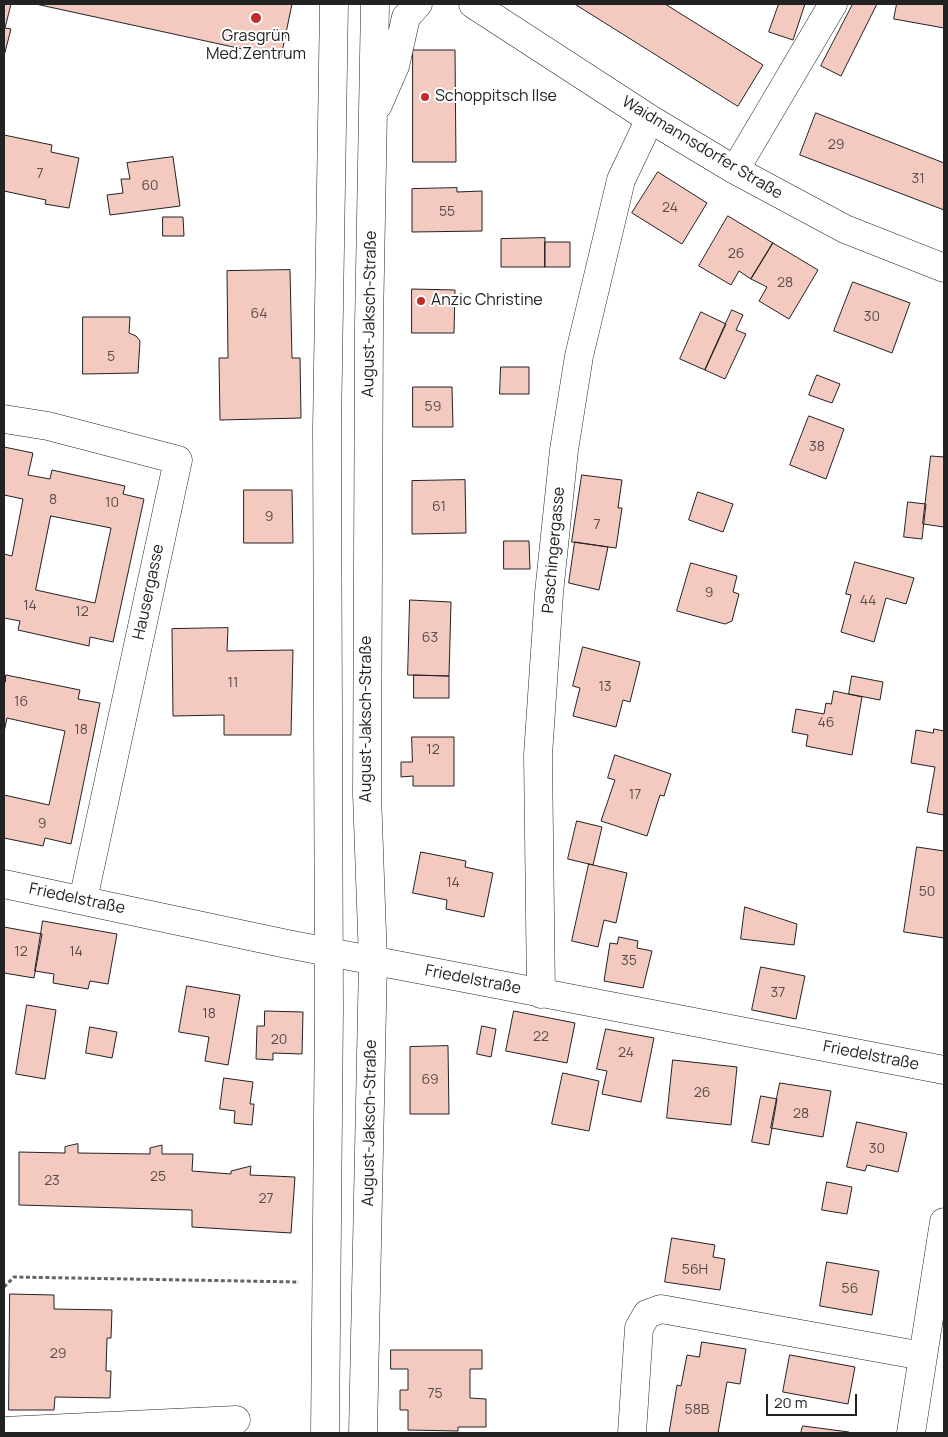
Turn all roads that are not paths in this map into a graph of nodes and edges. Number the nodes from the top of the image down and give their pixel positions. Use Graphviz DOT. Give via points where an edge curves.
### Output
graph roads {
  1 [pos="334,4"];
  2 [pos="375,4"];
  3 [pos="418,4"];
  4 [pos="473,4"];
  5 [pos="833,4"];
  6 [pos="373,115"];
  7 [pos="650,119"];
  8 [pos="735,170"];
  9 [pos="944,268"];
  10 [pos="4,419"];
  11 [pos="4,884"];
  12 [pos="83,900"];
  13 [pos="329,952"];
  14 [pos="373,961"];
  15 [pos="541,994"];
  16 [pos="944,1070"];
  17 [pos="944,1222"];
  18 [pos="923,1356"];
  19 [pos="236,1420"];
  20 [pos="4,1431"];
  21 [pos="325,1433"];
  22 [pos="363,1433"];
  23 [pos="632,1433"];
  24 [pos="911,1433"];
  1 -- 13 [label="street" via="327,428"];
  2 -- 6 [label="street, August-Jaksch-Straße"];
  3 -- 6 [label="street" via="406,17 395,66"];
  4 -- 7 [label="street, Waidmannsdorfer Straße"];
  5 -- 8 [label="street"];
  6 -- 14 [label="street, August-Jaksch-Straße" via="366,794"];
  7 -- 8 [label="street, Waidmannsdorfer Straße"];
  7 -- 15 [label="street, Paschingergasse" via="621,180 579,356 564,450 549,593 538,755"];
  8 -- 9 [label="street, Waidmannsdorfer Straße" via="845,229"];
  10 -- 12 [label="street, Hausergasse" via="48,426 178,460"];
  11 -- 12 [label="street, Friedelstraße"];
  12 -- 13 [label="street, Friedelstraße"];
  13 -- 14 [label="street, Friedelstraße"];
  13 -- 21 [label="street"];
  14 -- 15 [label="street, Friedelstraße"];
  14 -- 22 [label="street, August-Jaksch-Straße"];
  15 -- 16 [label="street, Friedelstraße"];
  17 -- 18 [label="street"];
  18 -- 23 [label="street" via="661,1309 647,1314 639,1328"];
  18 -- 24 [label="street"];
  19 -- 20 [label="street"];
}
